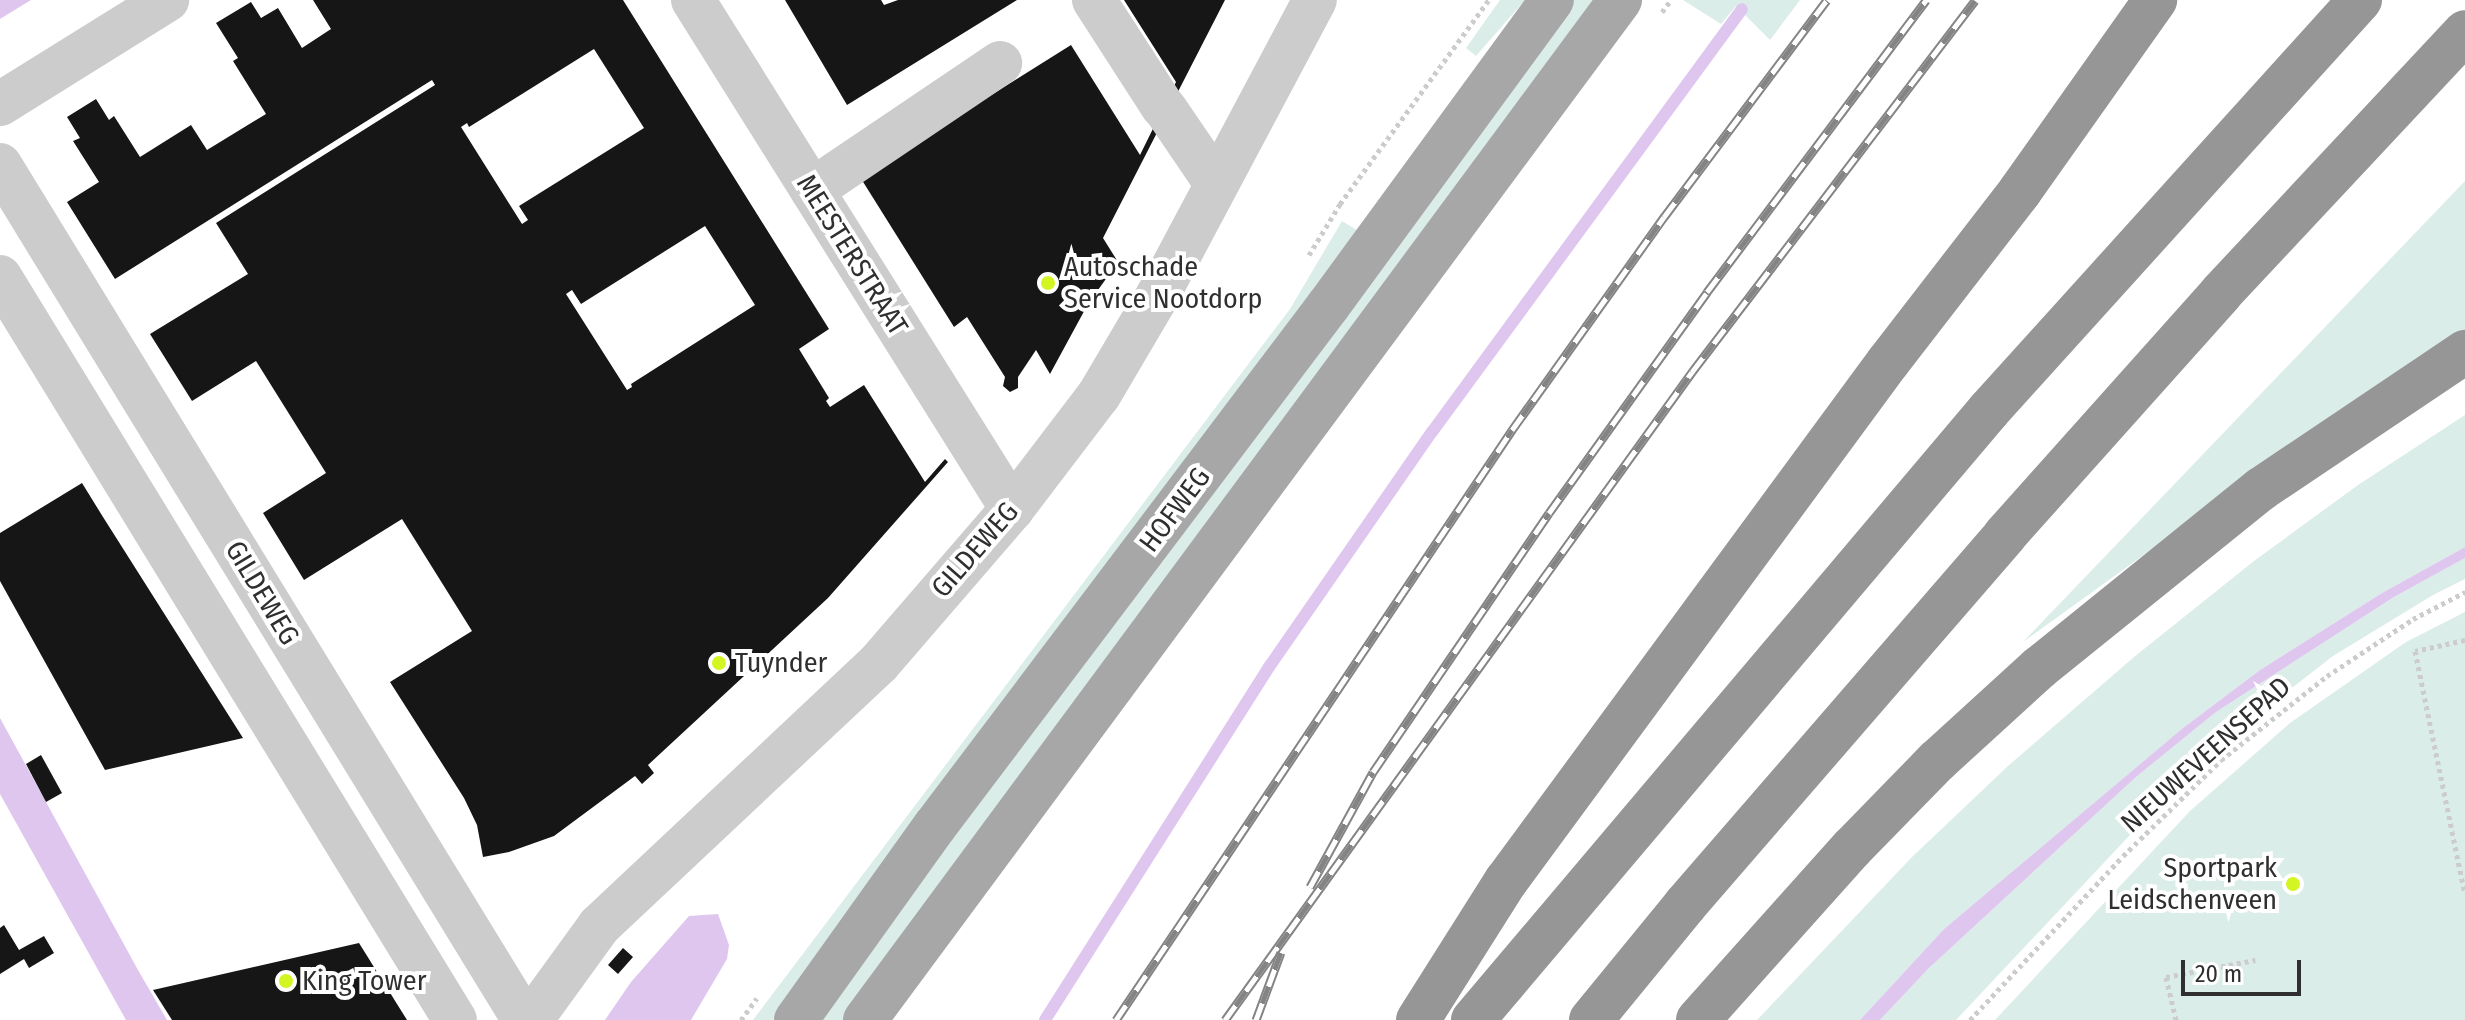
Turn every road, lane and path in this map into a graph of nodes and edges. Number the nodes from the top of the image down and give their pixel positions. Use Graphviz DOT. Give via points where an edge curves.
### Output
graph roads {
  1 [pos="167,0"];
  2 [pos="693,0"];
  3 [pos="1094,0"];
  4 [pos="1315,0"];
  5 [pos="1552,0"];
  6 [pos="1620,0"];
  7 [pos="2155,0"];
  8 [pos="2360,0"];
  9 [pos="2465,32"];
  10 [pos="1000,63"];
  11 [pos="0,104"];
  12 [pos="0,165"];
  13 [pos="1215,182"];
  14 [pos="812,190"];
  15 [pos="0,277"];
  16 [pos="2465,352"];
  17 [pos="1012,509"];
  18 [pos="2465,592"];
  19 [pos="2465,640"];
  20 [pos="2465,894"];
  21 [pos="2255,960"];
  22 [pos="455,1020"];
  23 [pos="524,1020"];
  24 [pos="531,1020"];
  25 [pos="796,1020"];
  26 [pos="865,1020"];
  27 [pos="1418,1020"];
  28 [pos="1473,1020"];
  29 [pos="1591,1020"];
  30 [pos="1698,1020"];
  31 [pos="1970,1020"];
  32 [pos="2176,1020"];
  1 -- 11 [label="street"];
  2 -- 14 [label="street, MEESTERSTRAAT"];
  3 -- 13 [label="street"];
  4 -- 13 [label="street, GILDEWEG"];
  5 -- 25 [label="main road, HOFWEG"];
  6 -- 26 [label="main road, HOFWEG"];
  7 -- 27 [label="highway" via="2020,191 1506,881"];
  8 -- 28 [label="highway" via="1989,410"];
  9 -- 29 [label="highway" via="2005,535"];
  10 -- 14 [label="street"];
  12 -- 23 [label="street, GILDEWEG"];
  13 -- 17 [label="street, GILDEWEG" via="1099,395"];
  14 -- 17 [label="street, MEESTERSTRAAT"];
  15 -- 22 [label="street, GILDEWEG"];
  16 -- 30 [label="highway" via="2261,489 2039,668 1852,848"];
  17 -- 24 [label="street, GILDEWEG" via="879,663 599,926"];
  18 -- 31 [label="path, NIEUWEVEENSEPAD" via="2327,676 2221,760"];
  19 -- 20 [label="path" via="2415,651"];
  21 -- 32 [label="path" via="2166,977"];
}
